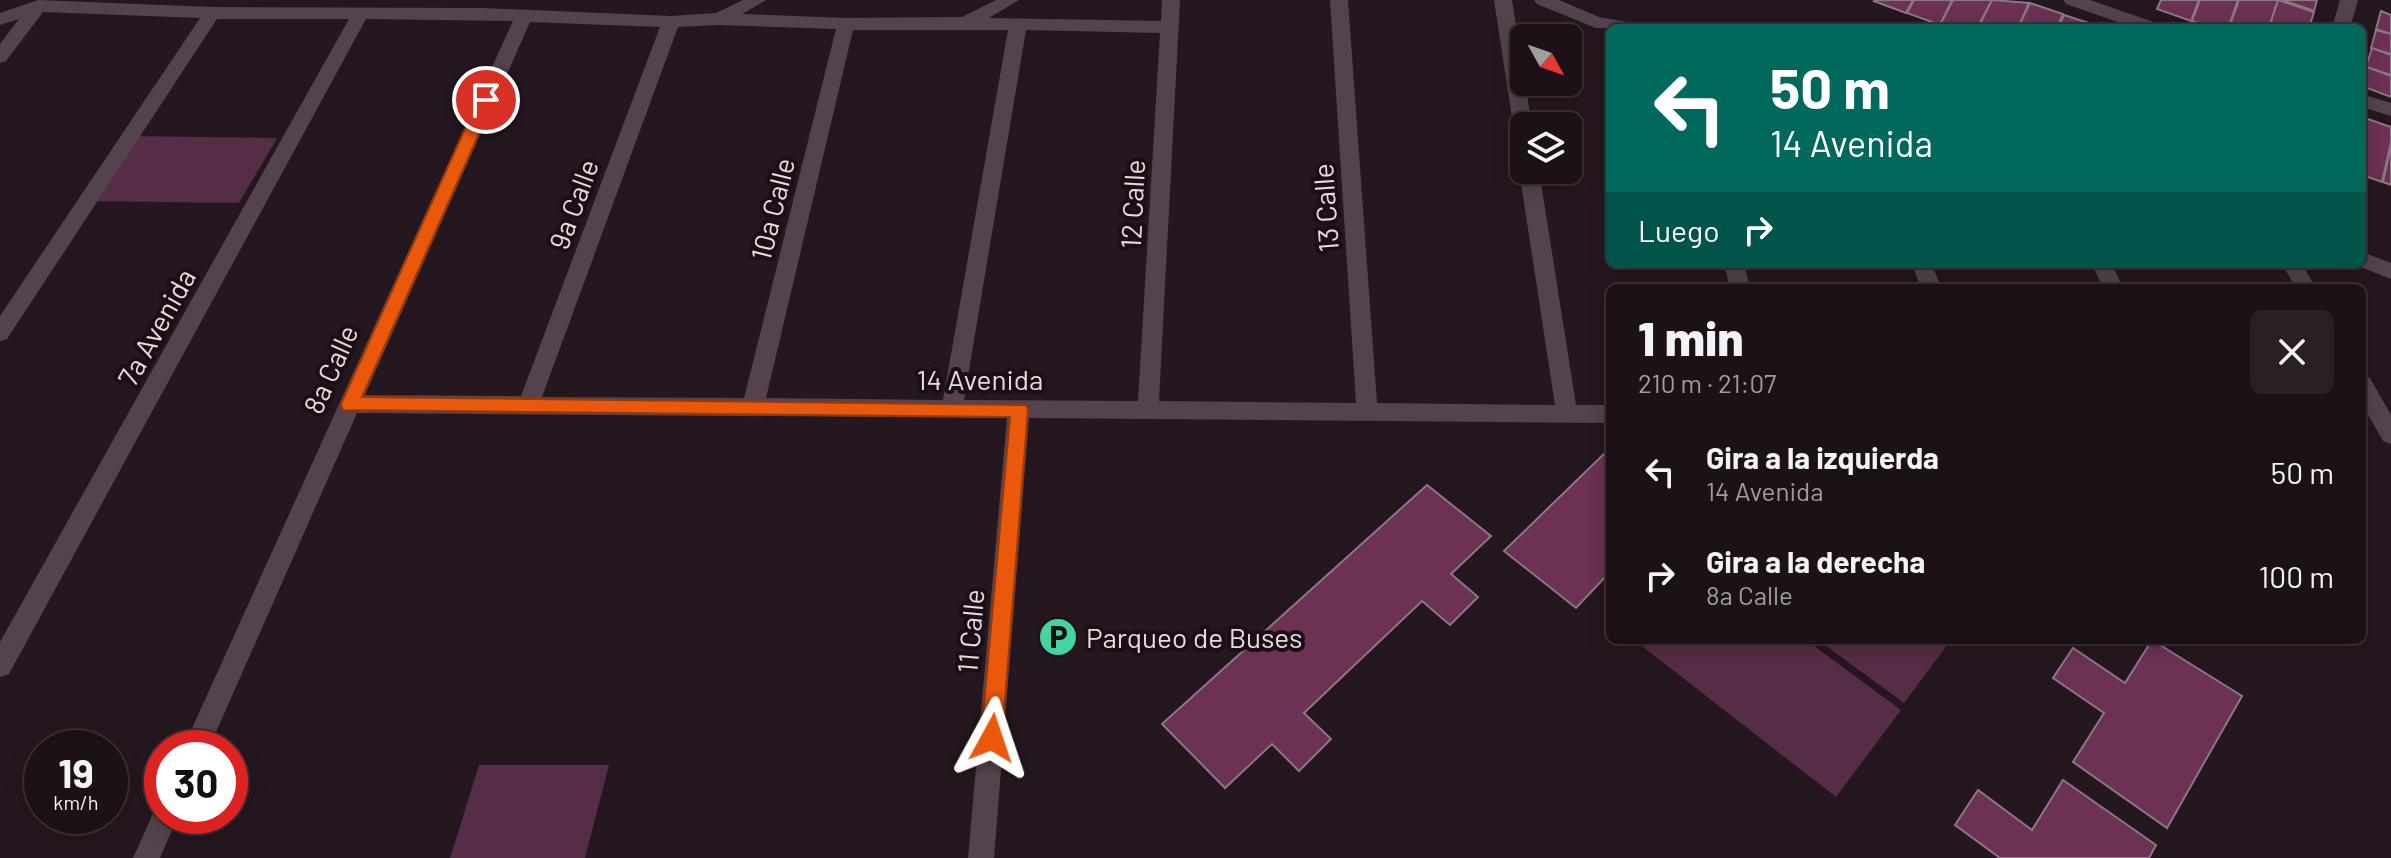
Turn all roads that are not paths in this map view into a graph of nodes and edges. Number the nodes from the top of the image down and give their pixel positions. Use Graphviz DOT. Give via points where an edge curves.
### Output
graph roads {
  1 [pos="276,0"];
  2 [pos="757,0"];
  3 [pos="1010,0"];
  4 [pos="1171,0"];
  5 [pos="1339,0"];
  6 [pos="1503,0"];
  7 [pos="1543,0"];
  8 [pos="2072,0"];
  9 [pos="2349,0"];
  10 [pos="44,3"];
  11 [pos="236,7"];
  12 [pos="520,8"];
  13 [pos="212,13"];
  14 [pos="360,15"];
  15 [pos="0,19"];
  16 [pos="718,19"];
  17 [pos="671,22"];
  18 [pos="965,23"];
  19 [pos="846,24"];
  20 [pos="1018,24"];
  21 [pos="1608,24"];
  22 [pos="2141,24"];
  23 [pos="2342,24"];
  24 [pos="1170,27"];
  25 [pos="0,57"];
  26 [pos="2366,101"];
  27 [pos="2391,110"];
  28 [pos="1520,112"];
  29 [pos="1531,184"];
  30 [pos="2366,262"];
  31 [pos="2391,271"];
  32 [pos="0,333"];
  33 [pos="2366,394"];
  34 [pos="350,404"];
  35 [pos="528,406"];
  36 [pos="753,407"];
  37 [pos="952,409"];
  38 [pos="1019,410"];
  39 [pos="1148,411"];
  40 [pos="1367,412"];
  41 [pos="1567,414"];
  42 [pos="1606,414"];
  43 [pos="2379,425"];
  44 [pos="0,666"];
  45 [pos="204,730"];
  46 [pos="157,834"];
  47 [pos="146,858"];
  48 [pos="981,858"];
  1 -- 11 [label="street"];
  2 -- 16 [label="street"];
  3 -- 18 [label="street"];
  4 -- 24 [label="street, 12 Calle"];
  5 -- 40 [label="street, 13 Calle"];
  6 -- 28 [label="street"];
  7 -- 21 [label="street"];
  8 -- 22 [label="street"];
  9 -- 23 [label="street"];
  10 -- 13 [label="street"];
  10 -- 15 [label="street"];
  10 -- 25 [label="street"];
  11 -- 13 [label="street"];
  11 -- 14 [label="street"];
  12 -- 14 [label="street" via="483,14"];
  12 -- 17 [label="street"];
  12 -- 34 [label="street, 8a Calle"];
  13 -- 32 [label="street"];
  14 -- 44 [label="street, 7a Avenida"];
  16 -- 17 [label="street"];
  16 -- 19 [label="street"];
  17 -- 35 [label="street, 9a Calle"];
  18 -- 19 [label="street"];
  18 -- 20 [label="street"];
  19 -- 36 [label="street, 10a Calle"];
  20 -- 24 [label="street"];
  20 -- 37 [label="street"];
  24 -- 39 [label="street, 12 Calle"];
  26 -- 27 [label="street"];
  29 -- 41 [label="street"];
  30 -- 31 [label="street"];
  33 -- 43 [label="street"];
  34 -- 35 [label="street, 14 Avenida"];
  34 -- 45 [label="street, 8a Calle"];
  35 -- 36 [label="street, 14 Avenida"];
  36 -- 37 [label="street, 14 Avenida"];
  37 -- 38 [label="street, 14 Avenida"];
  38 -- 39 [label="street, 14 Avenida"];
  38 -- 48 [label="street, 11 Calle"];
  39 -- 40 [label="street, 14 Avenida"];
  40 -- 41 [label="street, 14 Avenida"];
  41 -- 42 [label="street, 14 Avenida"];
  46 -- 47 [label="street"];
}
